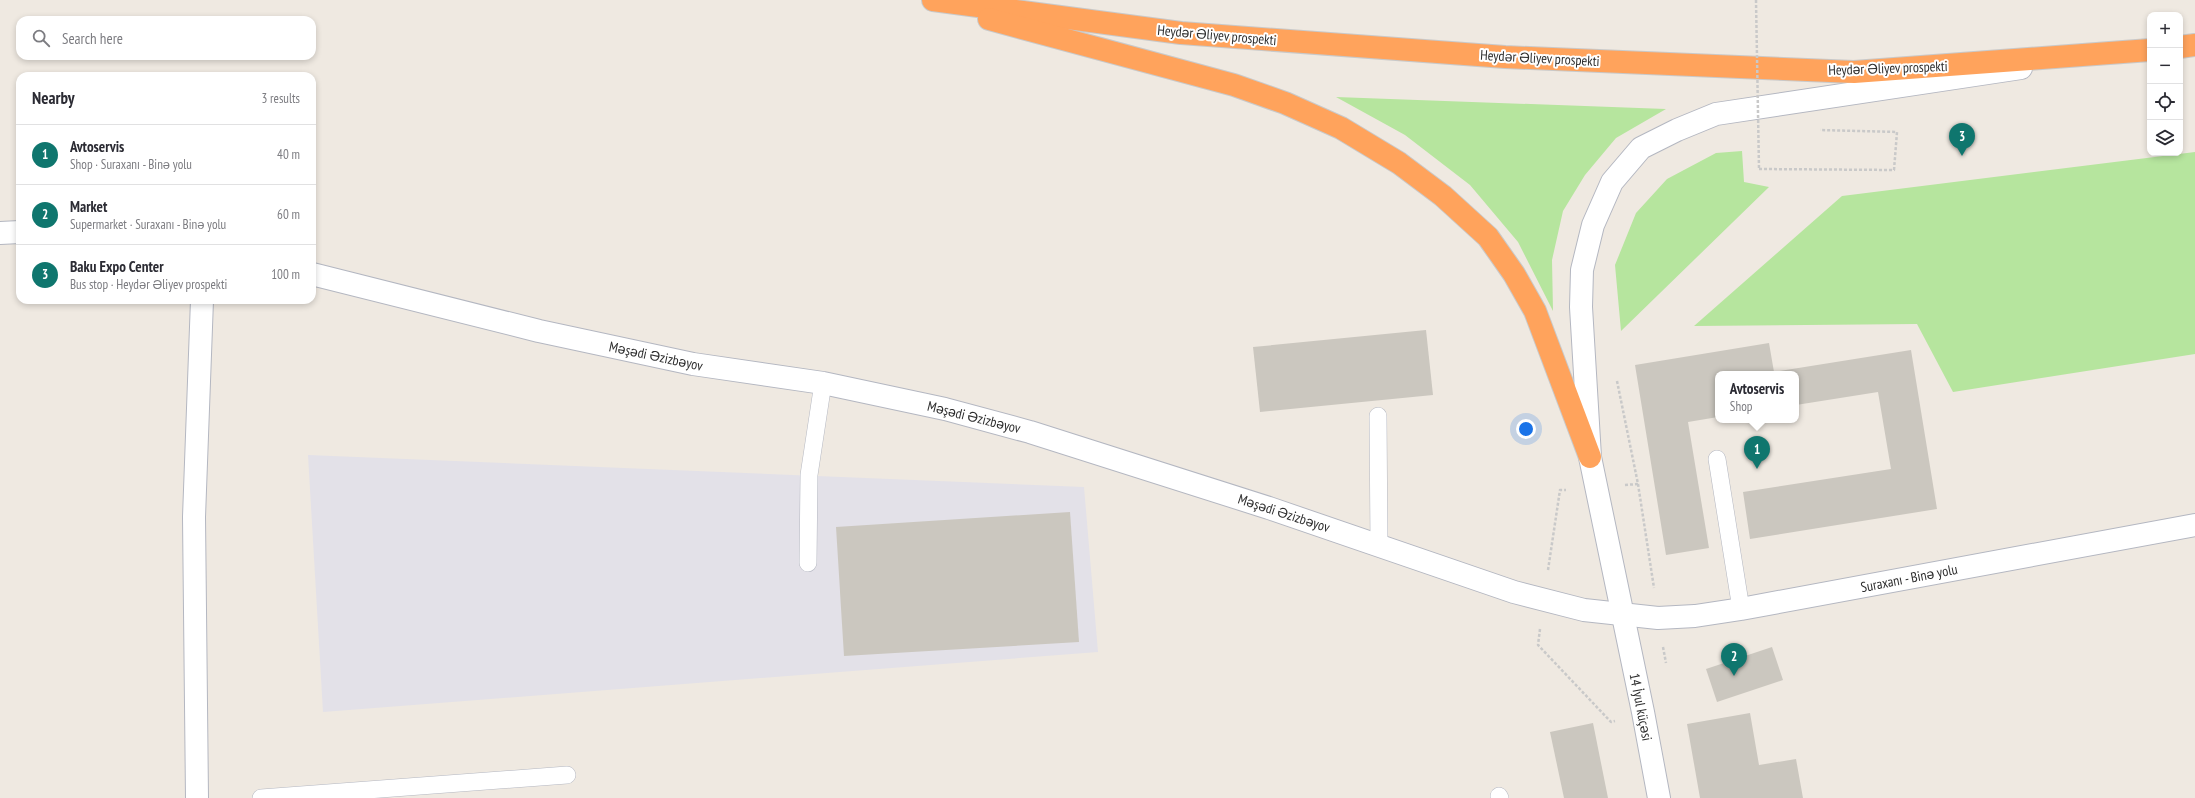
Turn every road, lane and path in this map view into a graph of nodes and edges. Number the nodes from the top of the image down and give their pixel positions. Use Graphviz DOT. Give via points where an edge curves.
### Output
graph roads {
  1 [pos="916,0"];
  2 [pos="933,0"];
  3 [pos="1756,0"];
  4 [pos="2195,45"];
  5 [pos="2183,47"];
  6 [pos="2147,50"];
  7 [pos="2109,54"];
  8 [pos="1755,129"];
  9 [pos="1763,129"];
  10 [pos="1818,130"];
  11 [pos="16,232"];
  12 [pos="0,233"];
  13 [pos="316,275"];
  14 [pos="202,304"];
  15 [pos="1616,375"];
  16 [pos="823,383"];
  17 [pos="1378,416"];
  18 [pos="1590,457"];
  19 [pos="1717,459"];
  20 [pos="2195,524"];
  21 [pos="1379,545"];
  22 [pos="808,563"];
  23 [pos="1740,609"];
  24 [pos="1622,616"];
  25 [pos="1658,618"];
  26 [pos="1666,665"];
  27 [pos="567,775"];
  28 [pos="197,798"];
  29 [pos="261,798"];
  30 [pos="1659,798"];
  1 -- 18 [label="highway" via="1234,85 1285,103 1341,128 1399,163 1443,196 1488,237 1514,274 1535,311"];
  2 -- 7 [label="highway, Heydər Əliyev prospekti" via="1182,33 1505,57 1854,72"];
  3 -- 10 [label="path, bridge" via="1758,169 1894,170 1897,132"];
  4 -- 5 [label="highway"];
  6 -- 7 [label="highway, Heydər Əliyev prospekti"];
  7 -- 18 [label="street, 14 İyul küçəsi" via="1716,114 1641,148 1612,182 1593,225 1582,270 1581,306"];
  8 -- 9 [label="path"];
  11 -- 12 [label="street"];
  13 -- 16 [label="street, Məşədi Əzizbəyov" via="539,331 677,361"];
  14 -- 28 [label="street" via="194,517"];
  15 -- 25 [label="path" via="1638,484"];
  16 -- 21 [label="street, Məşədi Əzizbəyov" via="945,409 1030,432"];
  16 -- 22 [label="lane" via="809,476"];
  17 -- 21 [label="lane"];
  18 -- 24 [label="street, 14 İyul küçəsi"];
  19 -- 23 [label="lane"];
  20 -- 23 [label="street, Suraxanı - Binə yolu"];
  21 -- 24 [label="street, Məşədi Əzizbəyov" via="1514,592 1584,610"];
  23 -- 25 [label="street, Suraxanı - Binə yolu" via="1695,616"];
  24 -- 25 [label="street, Suraxanı - Binə yolu"];
  24 -- 30 [label="street, 14 İyul küçəsi"];
  25 -- 26 [label="path"];
  27 -- 29 [label="lane"];
}
